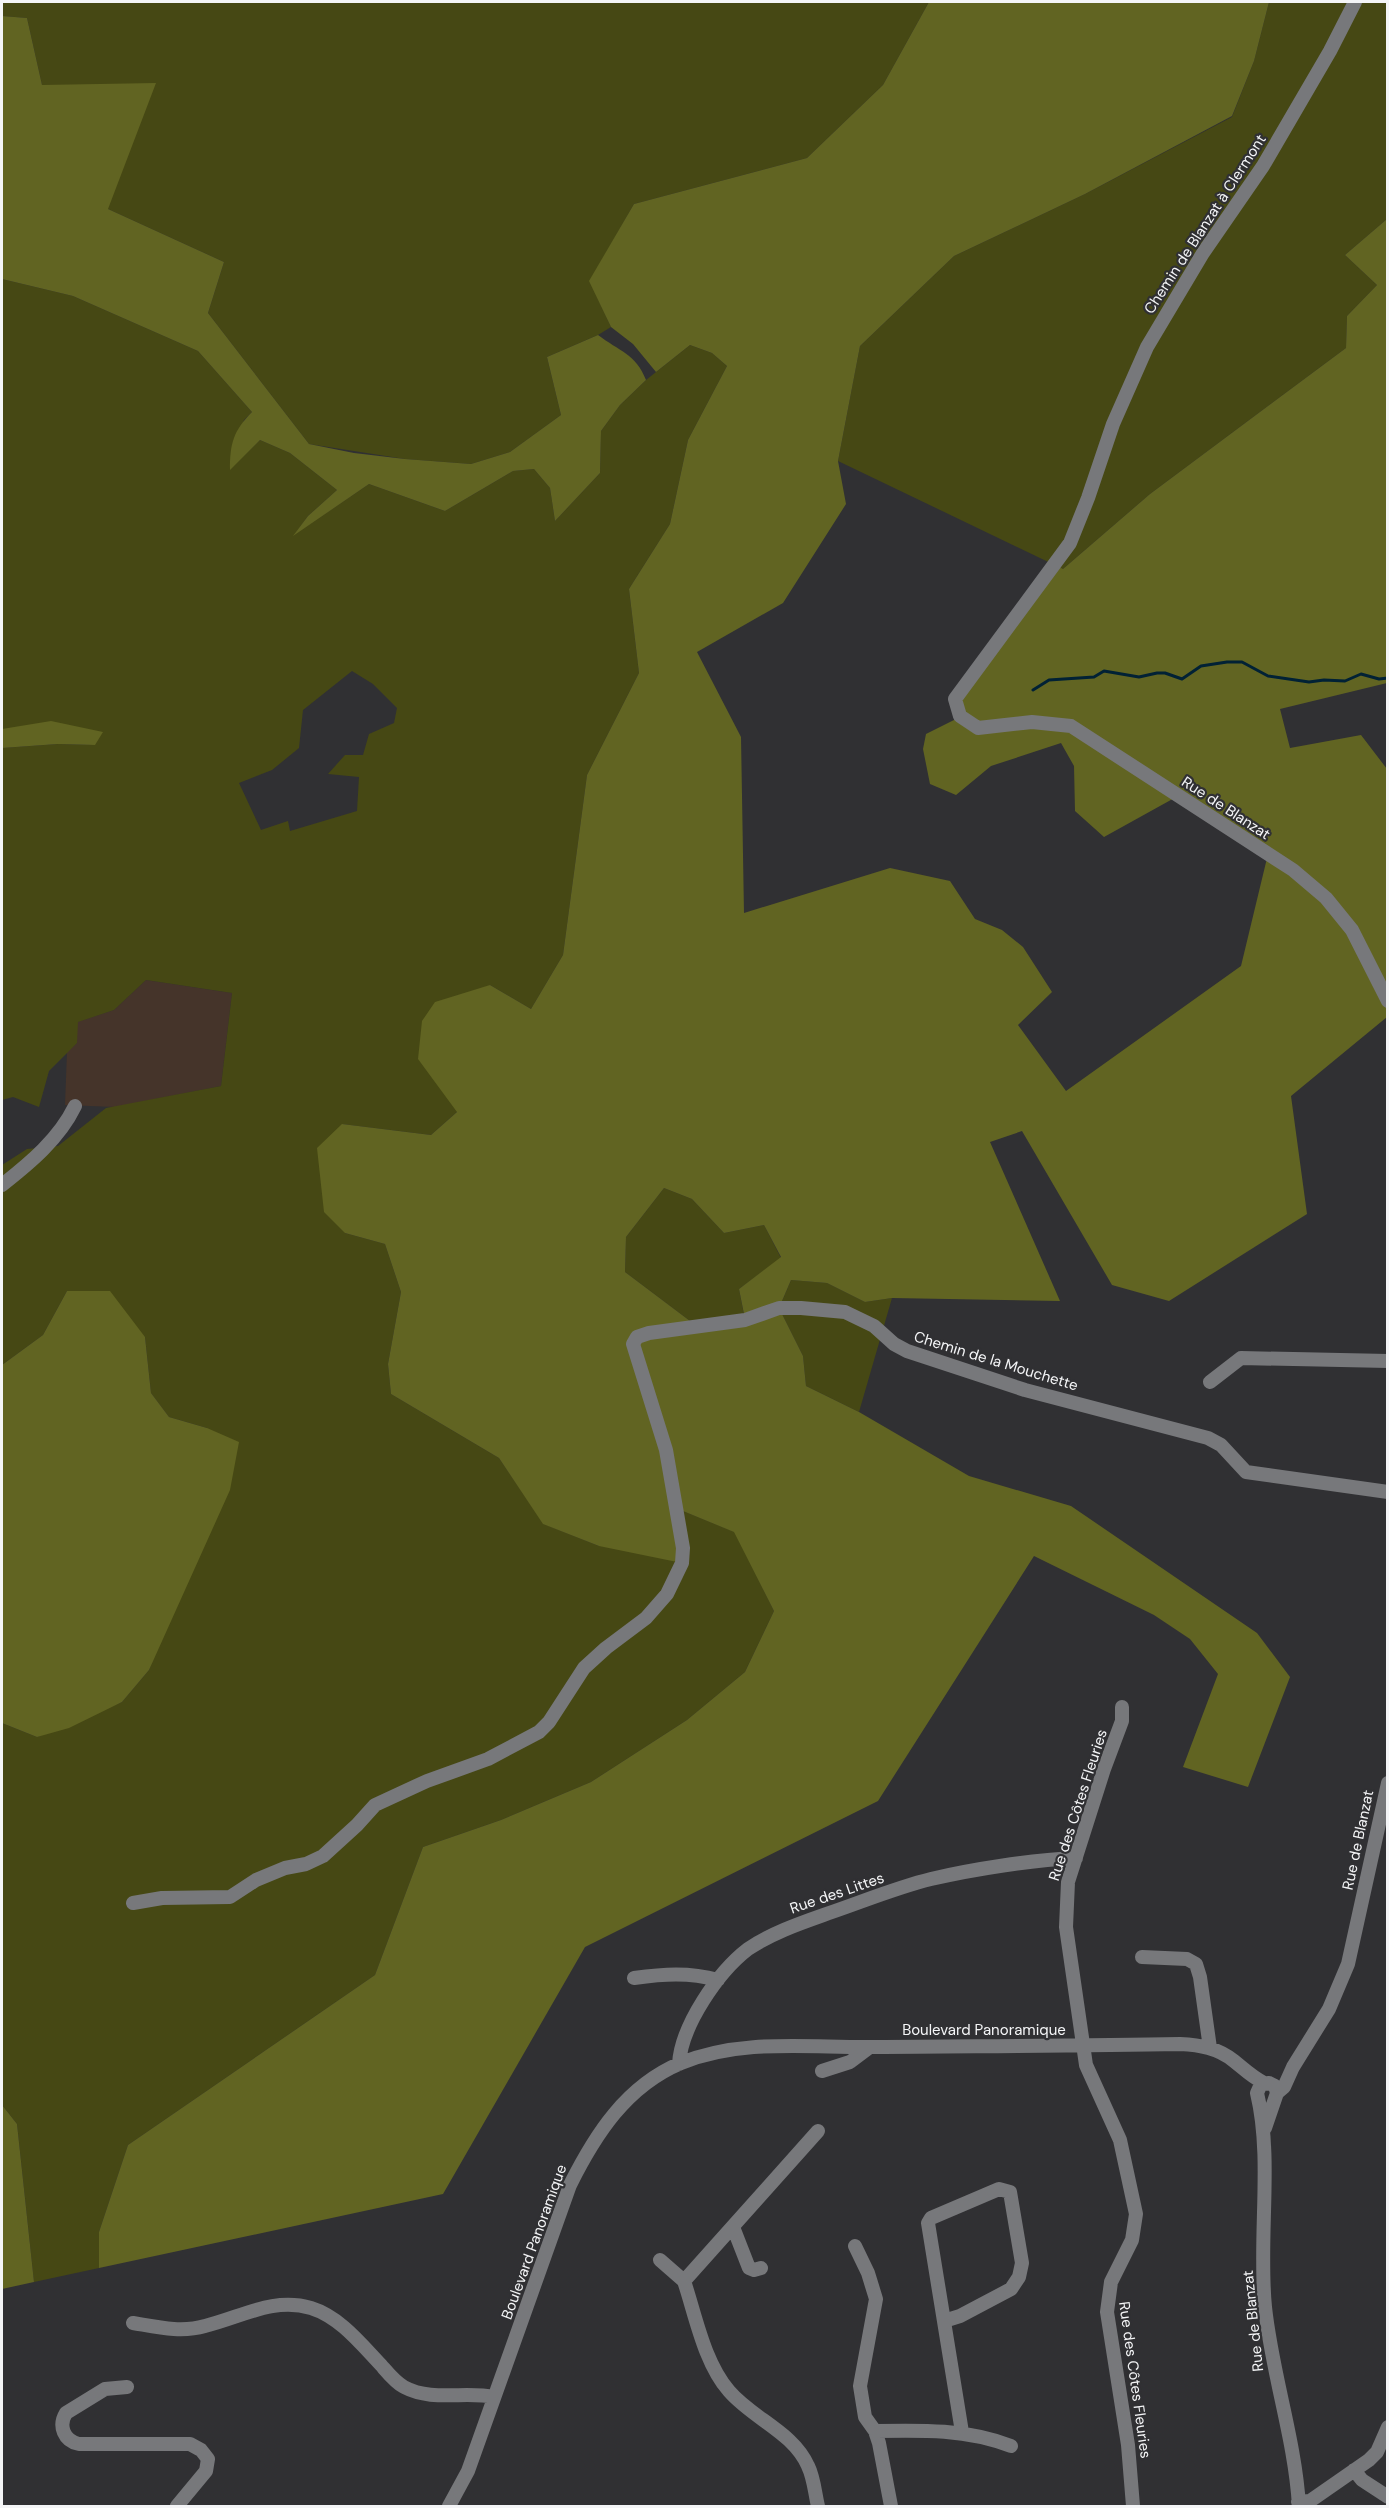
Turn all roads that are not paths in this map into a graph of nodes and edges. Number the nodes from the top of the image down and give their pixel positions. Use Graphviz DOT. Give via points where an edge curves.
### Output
graph roads {
  1 [pos="1355,2"];
  2 [pos="992,727"];
  3 [pos="1388,1001"];
  4 [pos="75,1106"];
  5 [pos="2,1185"];
  6 [pos="1388,1360"];
  7 [pos="1210,1382"];
  8 [pos="1388,1492"];
  9 [pos="1122,1707"];
  10 [pos="1388,1783"];
  11 [pos="1076,1858"];
  12 [pos="134,1903"];
  13 [pos="1142,1957"];
  14 [pos="634,1978"];
  15 [pos="718,1980"];
  16 [pos="1082,2046"];
  17 [pos="870,2047"];
  18 [pos="1210,2048"];
  19 [pos="680,2064"];
  20 [pos="1243,2070"];
  21 [pos="822,2071"];
  22 [pos="1271,2090"];
  23 [pos="1258,2097"];
  24 [pos="1264,2130"];
  25 [pos="818,2131"];
  26 [pos="733,2227"];
  27 [pos="855,2246"];
  28 [pos="660,2260"];
  29 [pos="761,2268"];
  30 [pos="684,2281"];
  31 [pos="944,2321"];
  32 [pos="133,2323"];
  33 [pos="127,2386"];
  34 [pos="494,2397"];
  35 [pos="1388,2427"];
  36 [pos="875,2431"];
  37 [pos="962,2432"];
  38 [pos="1011,2446"];
  39 [pos="1354,2470"];
  40 [pos="1388,2497"];
  41 [pos="1298,2504"];
  42 [pos="177,2506"];
  43 [pos="450,2506"];
  44 [pos="818,2506"];
  45 [pos="891,2506"];
  46 [pos="1133,2506"];
  1 -- 2 [label="street, Chemin de Blanzat à Clermont" via="1263,166 1203,253 1147,347 1113,424 1070,543 955,699 960,716 978,728"];
  2 -- 3 [label="street, Rue de Blanzat" via="1032,722 1071,726 1293,870 1326,898 1352,930"];
  4 -- 5 [label="street" via="68,1121 44,1149"];
  6 -- 7 [label="street" via="1241,1358"];
  8 -- 12 [label="street, Chemin de la Mouchette" via="1246,1472 1221,1445 1208,1438 1025,1390 907,1351 874,1326 845,1312 779,1308 745,1320 649,1333 637,1337 633,1344 666,1450 683,1548 674,1582 646,1618 584,1668 539,1732 488,1759 375,1805 323,1856 256,1880 230,1898 162,1898"];
  9 -- 11 [label="street, Rue des Côtes Fleuries" via="1122,1721"];
  10 -- 22 [label="street, Rue de Blanzat" via="1348,1964 1329,2009 1284,2087"];
  11 -- 15 [label="street, Rue des Littes" via="932,1879 874,1897 789,1927 748,1950"];
  11 -- 16 [label="street, Rue des Côtes Fleuries" via="1068,1882 1066,1927"];
  13 -- 18 [label="street" via="1187,1959 1196,1964"];
  14 -- 15 [label="street" via="673,1974"];
  15 -- 19 [label="street, Rue des Littes" via="680,2047"];
  16 -- 17 [label="street, Boulevard Panoramique"];
  16 -- 18 [label="street, Boulevard Panoramique" via="1180,2044"];
  16 -- 46 [label="street, Rue des Côtes Fleuries" via="1086,2065 1120,2140 1136,2214 1132,2240 1111,2282 1107,2312 1128,2445"];
  17 -- 19 [label="street, Boulevard Panoramique" via="759,2046"];
  17 -- 21 [label="street" via="850,2062"];
  18 -- 20 [label="street"];
  19 -- 34 [label="street, Boulevard Panoramique" via="631,2097 604,2124 588,2148 570,2185"];
  20 -- 22 [label="street"];
  20 -- 23 [label="street, Rue de Blanzat"];
  22 -- 23 [label="street" via="1257,2089"];
  22 -- 24 [label="street, Rue de Blanzat"];
  23 -- 24 [label="street, Rue de Blanzat"];
  24 -- 41 [label="street, Rue de Blanzat" via="1265,2307"];
  25 -- 26 [label="street"];
  26 -- 29 [label="street" via="748,2268"];
  26 -- 30 [label="street"];
  27 -- 36 [label="street" via="876,2299 860,2386 866,2417"];
  28 -- 30 [label="street"];
  30 -- 44 [label="street" via="718,2374 729,2391 795,2446 809,2467"];
  31 -- 31 [label="street" via="928,2223 999,2189 1010,2192 1022,2263 1019,2277 1011,2289"];
  31 -- 37 [label="street"];
  32 -- 34 [label="street" via="179,2330 204,2327 265,2307 290,2304 310,2308 342,2325 403,2386 434,2395"];
  33 -- 42 [label="street" via="105,2389 66,2413 62,2427 66,2438 79,2444 190,2444 201,2450 208,2459 206,2471"];
  34 -- 43 [label="street, Boulevard Panoramique" via="468,2471"];
  35 -- 39 [label="street" via="1377,2452"];
  36 -- 37 [label="street"];
  36 -- 45 [label="street"];
  37 -- 38 [label="street"];
  39 -- 40 [label="street"];
  39 -- 41 [label="street" via="1310,2501"];
}
